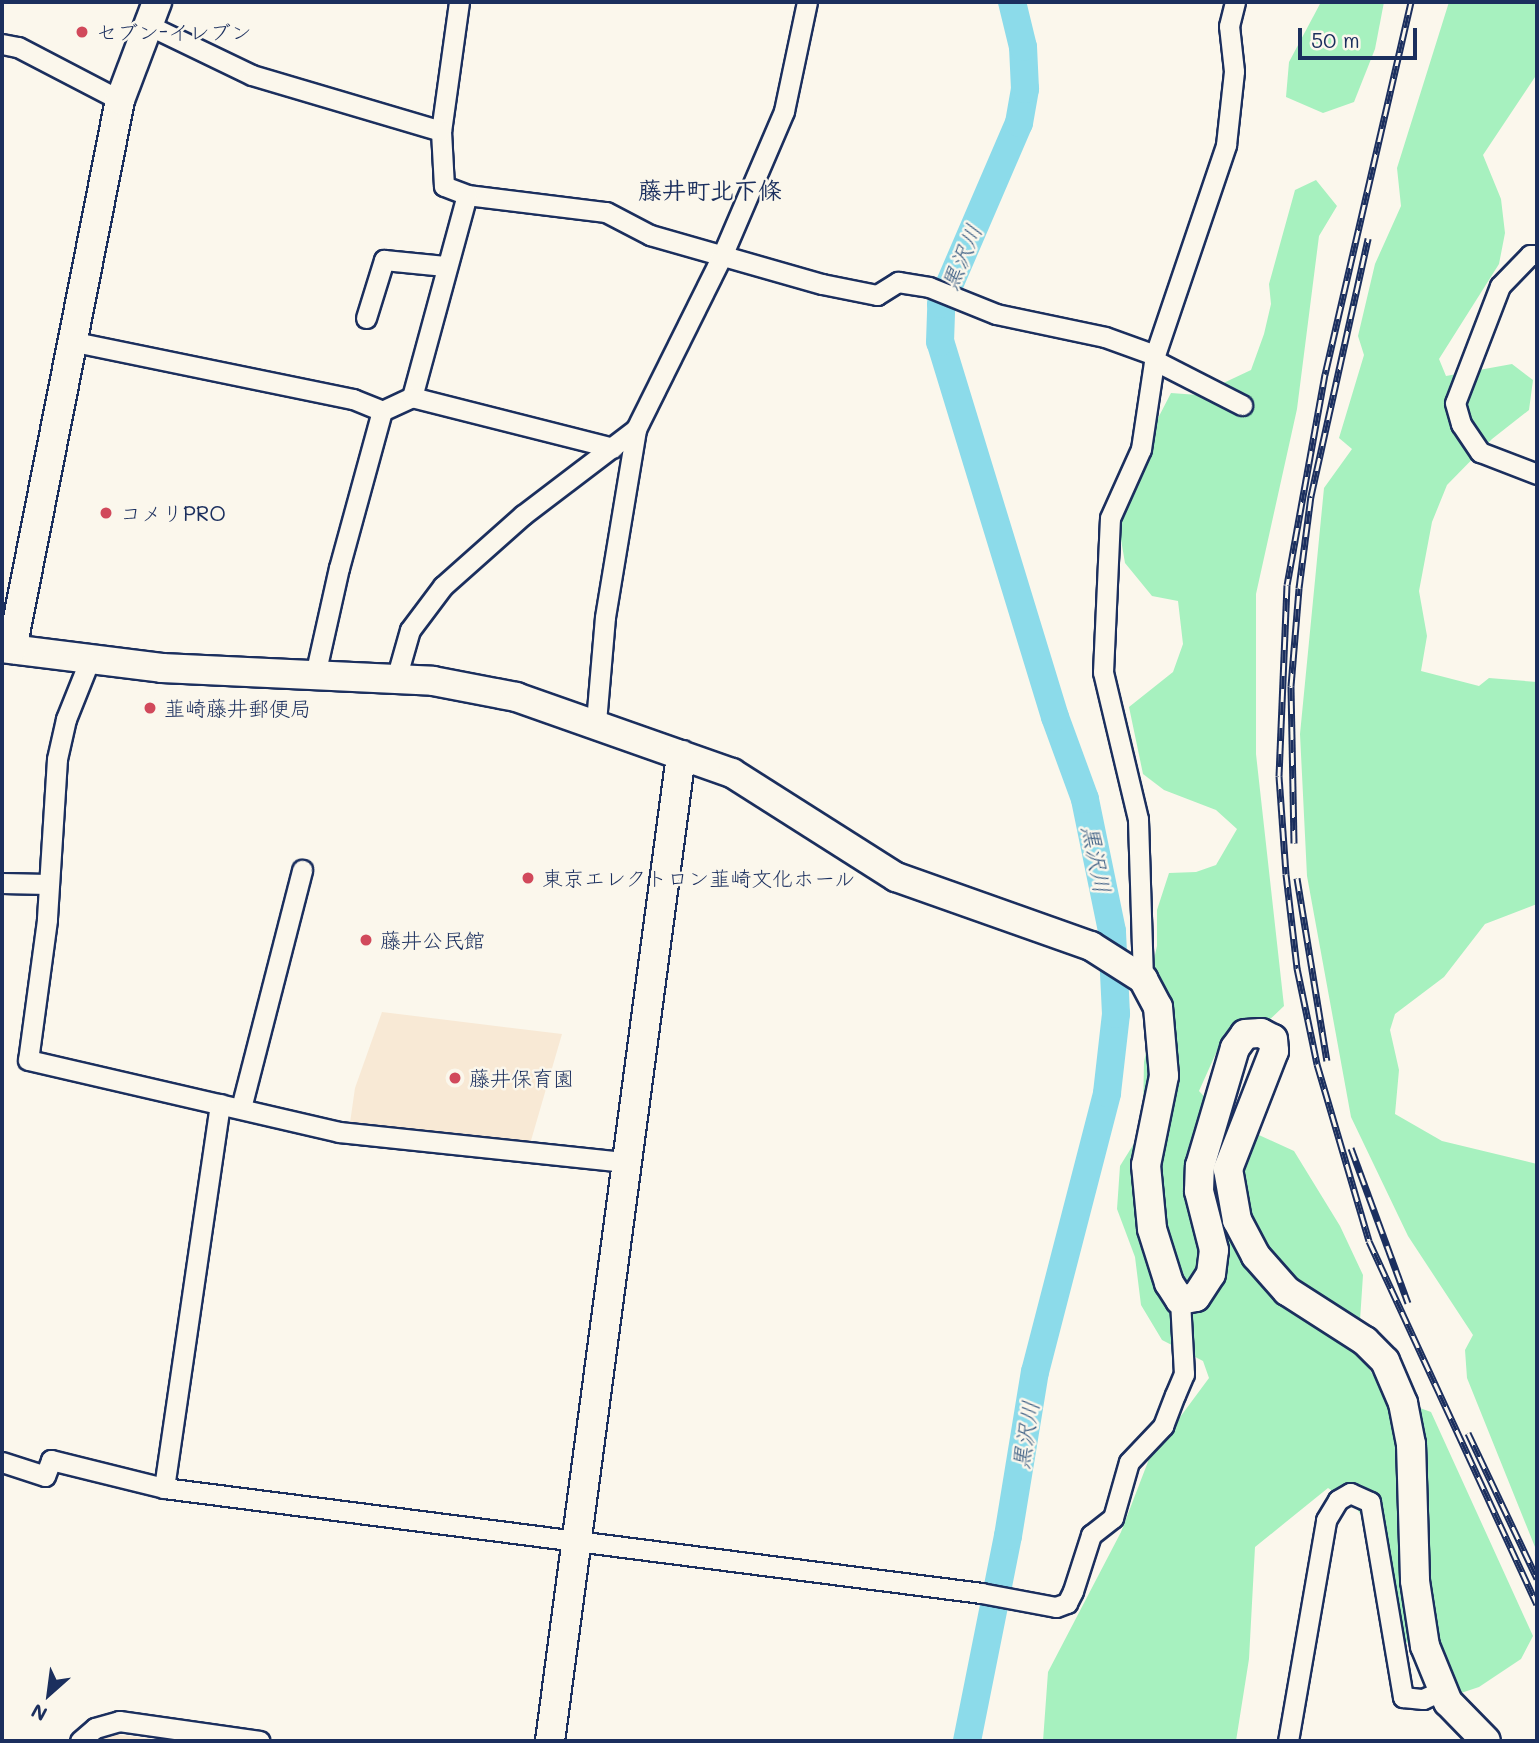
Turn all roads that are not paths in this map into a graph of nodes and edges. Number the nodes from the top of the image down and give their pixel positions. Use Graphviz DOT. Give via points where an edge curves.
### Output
graph roads {
  1 [pos="459,2"];
  2 [pos="807,2"];
  3 [pos="1235,2"];
  4 [pos="152,13"];
  5 [pos="2,44"];
  6 [pos="120,100"];
  7 [pos="441,131"];
  8 [pos="467,195"];
  9 [pos="1537,255"];
  10 [pos="722,256"];
  11 [pos="445,266"];
  12 [pos="366,318"];
  13 [pos="75,342"];
  14 [pos="1154,358"];
  15 [pos="412,397"];
  16 [pos="1242,405"];
  17 [pos="382,411"];
  18 [pos="636,429"];
  19 [pos="613,448"];
  20 [pos="1537,474"];
  21 [pos="7,648"];
  22 [pos="90,659"];
  23 [pos="315,676"];
  24 [pos="396,679"];
  25 [pos="596,722"];
  26 [pos="681,755"];
  27 [pos="302,870"];
  28 [pos="2,883"];
  29 [pos="48,884"];
  30 [pos="1123,966"];
  31 [pos="220,1104"];
  32 [pos="241,1108"];
  33 [pos="625,1162"];
  34 [pos="1180,1300"];
  35 [pos="2,1462"];
  36 [pos="164,1488"];
  37 [pos="576,1541"];
  38 [pos="1441,1691"];
  39 [pos="80,1741"];
  40 [pos="260,1741"];
  41 [pos="550,1741"];
  42 [pos="1288,1741"];
  43 [pos="1486,1741"];
  1 -- 7 [label="street"];
  2 -- 10 [label="street" via="784,111"];
  3 -- 14 [label="street" via="1229,26 1234,71 1226,145"];
  4 -- 6 [label="street"];
  4 -- 7 [label="street" via="252,75"];
  5 -- 6 [label="street" via="18,47"];
  6 -- 13 [label="street"];
  7 -- 8 [label="street" via="444,186"];
  8 -- 10 [label="street" via="606,212 650,235"];
  8 -- 11 [label="street"];
  9 -- 20 [label="street" via="1530,256 1500,286 1455,403 1461,424 1480,452"];
  10 -- 14 [label="street" via="877,295 898,282 929,287 996,314 1105,337"];
  10 -- 18 [label="street"];
  11 -- 12 [label="street" via="384,260"];
  11 -- 15 [label="street"];
  13 -- 17 [label="street" via="354,399"];
  13 -- 21 [label="street"];
  14 -- 16 [label="street"];
  14 -- 30 [label="street" via="1141,449 1110,518 1103,639 1103,672 1138,819"];
  15 -- 17 [label="street"];
  15 -- 19 [label="street"];
  17 -- 23 [label="street"];
  18 -- 19 [label="street"];
  18 -- 25 [label="street" via="605,617"];
  19 -- 24 [label="street" via="523,515 443,586 410,630"];
  21 -- 22 [label="street"];
  22 -- 23 [label="street" via="162,668"];
  22 -- 29 [label="street" via="66,719 57,759"];
  23 -- 24 [label="street"];
  24 -- 25 [label="street" via="433,681 516,697"];
  25 -- 26 [label="street"];
  26 -- 30 [label="street" via="762,790 896,877"];
  26 -- 33 [label="street"];
  27 -- 32 [label="street"];
  28 -- 29 [label="street"];
  29 -- 31 [label="street" via="28,1060"];
  30 -- 34 [label="street" via="1158,1007 1164,1035 1164,1076 1146,1165 1153,1229 1169,1283"];
  31 -- 32 [label="street"];
  31 -- 36 [label="street"];
  32 -- 33 [label="street" via="369,1137"];
  33 -- 37 [label="street"];
  34 -- 37 [label="street" via="1184,1374 1163,1426 1129,1462 1113,1517 1084,1548 1067,1603 1056,1607"];
  34 -- 38 [label="street" via="1196,1297 1211,1274 1214,1250 1199,1191 1208,1131 1235,1048 1245,1034 1261,1033 1273,1039 1273,1051 1231,1155 1231,1202 1256,1256 1287,1291 1365,1341 1385,1361 1403,1404 1412,1444 1415,1581 1426,1646"];
  35 -- 36 [label="street" via="45,1476 51,1460"];
  36 -- 37 [label="street"];
  37 -- 41 [label="street"];
  38 -- 42 [label="street" via="1423,1699 1403,1697 1370,1502 1350,1493 1338,1500 1326,1520"];
  38 -- 43 [label="street" via="1464,1722"];
  39 -- 40 [label="street" via="95,1728 119,1721"];
}
